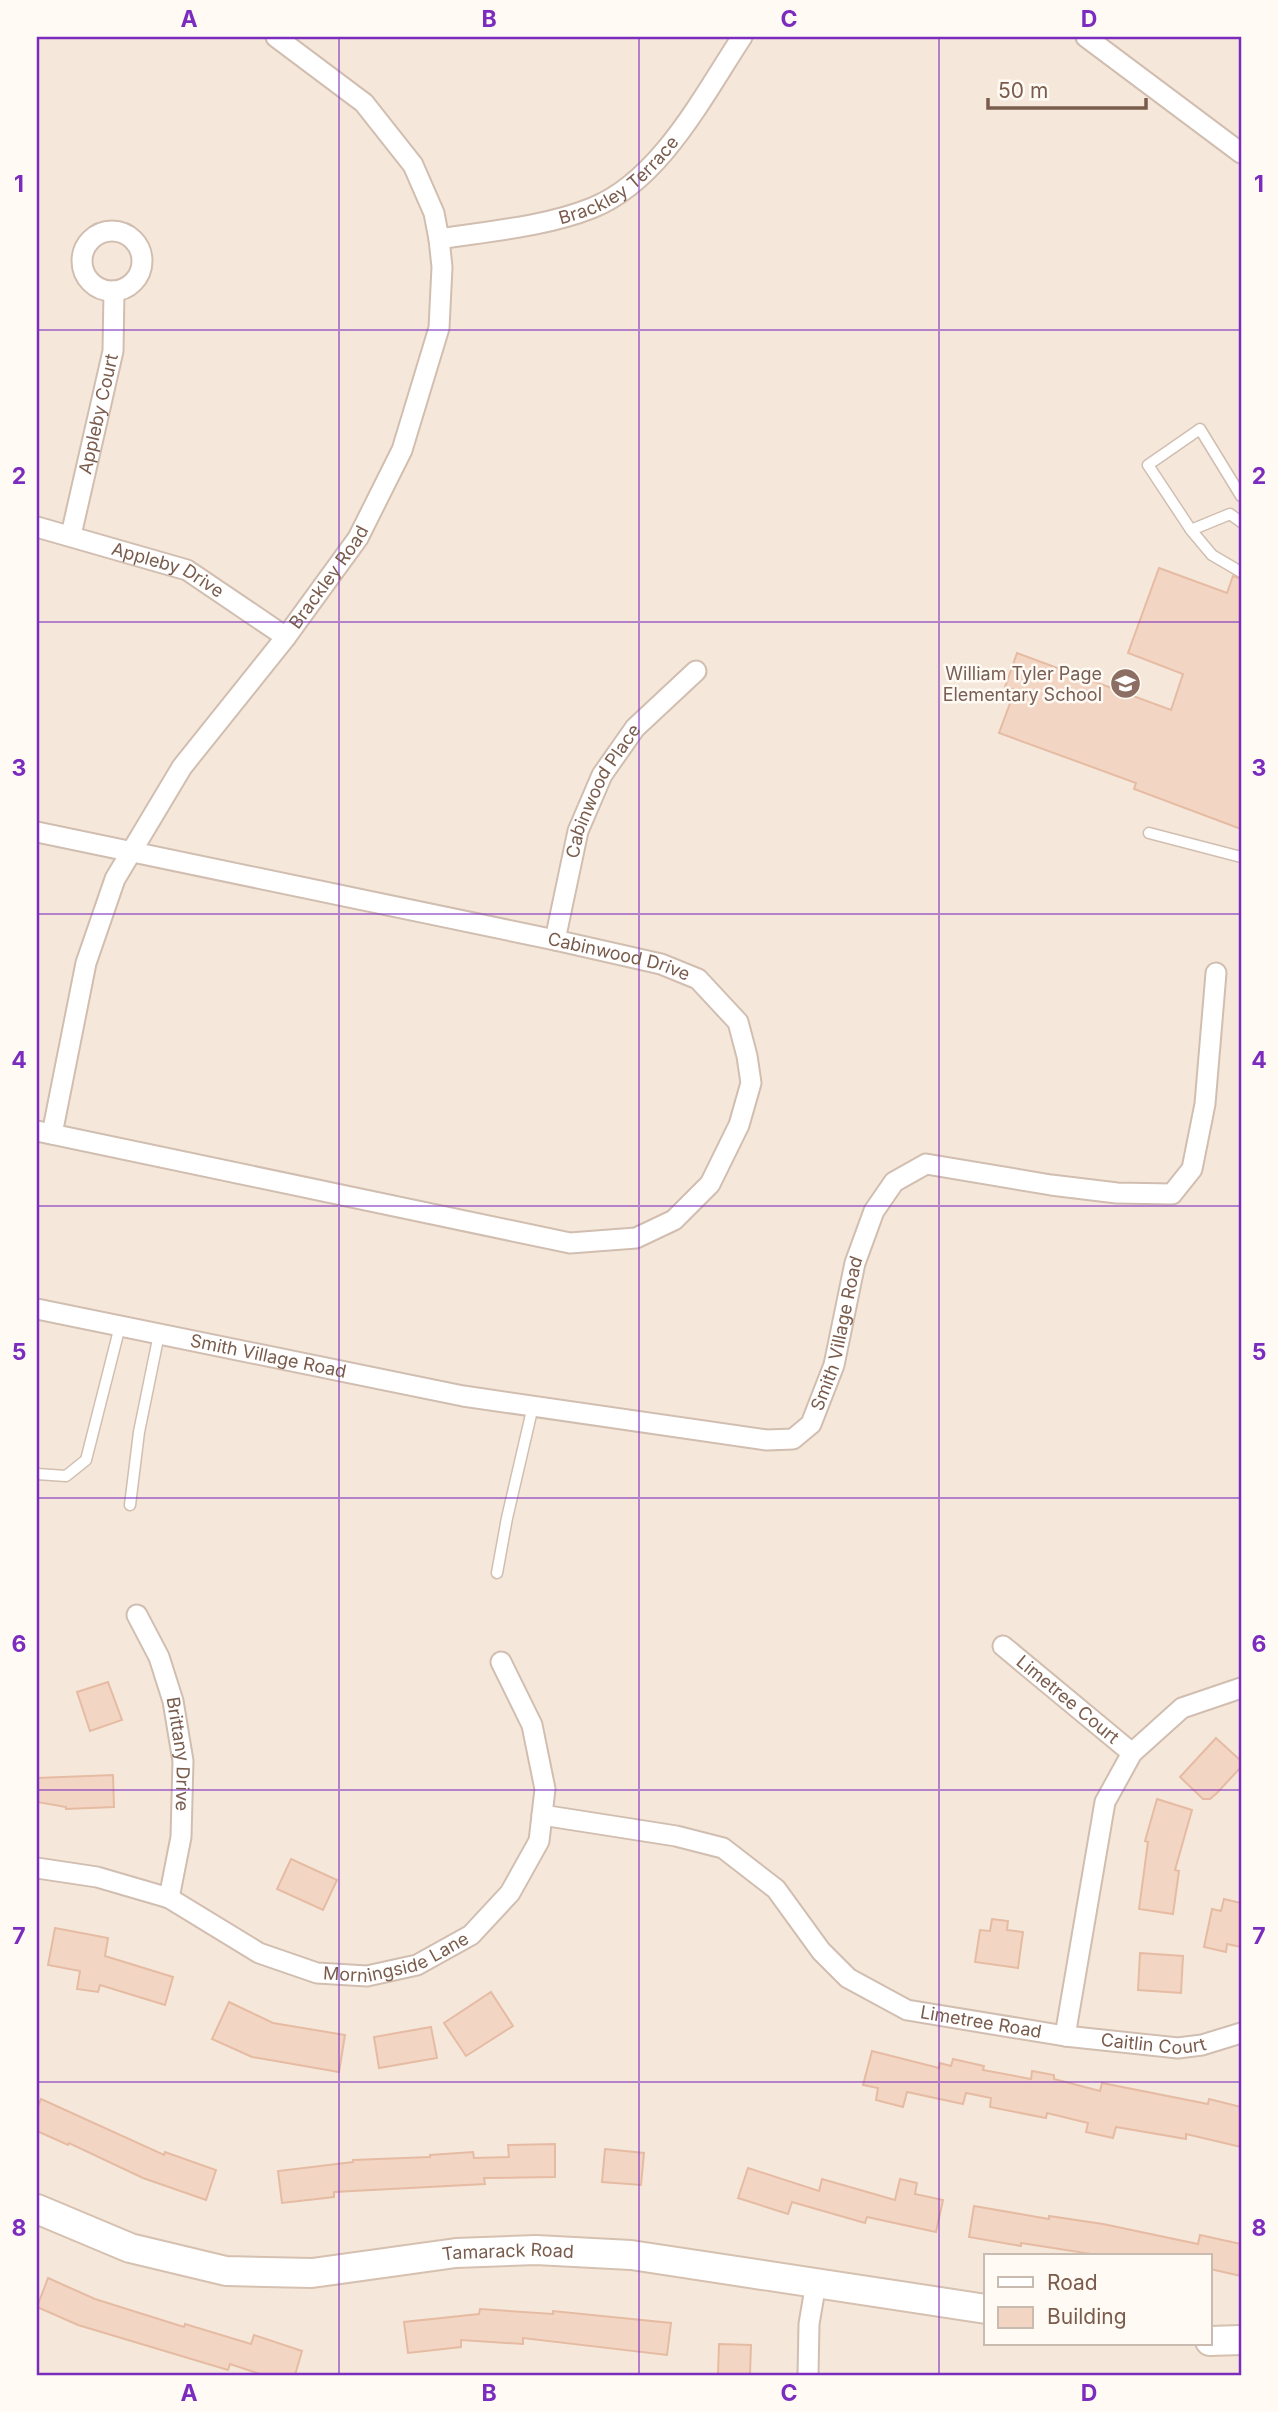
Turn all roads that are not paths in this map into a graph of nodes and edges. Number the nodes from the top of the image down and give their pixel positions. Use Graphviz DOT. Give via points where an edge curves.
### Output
graph roads {
  1 [pos="276,37"];
  2 [pos="741,37"];
  3 [pos="1086,37"];
  4 [pos="1241,153"];
  5 [pos="439,239"];
  6 [pos="114,291"];
  7 [pos="1241,496"];
  8 [pos="1241,522"];
  9 [pos="37,527"];
  10 [pos="1192,530"];
  11 [pos="71,535"];
  12 [pos="1241,572"];
  13 [pos="286,637"];
  14 [pos="696,671"];
  15 [pos="37,832"];
  16 [pos="1149,832"];
  17 [pos="130,852"];
  18 [pos="1241,857"];
  19 [pos="555,940"];
  20 [pos="1216,973"];
  21 [pos="45,1133"];
  22 [pos="37,1309"];
  23 [pos="120,1326"];
  24 [pos="159,1334"];
  25 [pos="533,1406"];
  26 [pos="37,1474"];
  27 [pos="130,1505"];
  28 [pos="497,1573"];
  29 [pos="137,1615"];
  30 [pos="1003,1646"];
  31 [pos="501,1662"];
  32 [pos="1241,1688"];
  33 [pos="1132,1752"];
  34 [pos="542,1815"];
  35 [pos="37,1868"];
  36 [pos="169,1898"];
  37 [pos="1241,2033"];
  38 [pos="1065,2036"];
  39 [pos="37,2209"];
  40 [pos="816,2283"];
  41 [pos="984,2309"];
  42 [pos="1241,2340"];
  43 [pos="1212,2341"];
  44 [pos="808,2375"];
  1 -- 5 [label="street, Brackley Road" via="364,103 413,165 434,213"];
  2 -- 5 [label="street, Brackley Terrace" via="691,115 628,187 594,207 551,221"];
  3 -- 4 [label="street"];
  5 -- 13 [label="street, Brackley Road" via="439,328 402,450 358,538"];
  6 -- 11 [label="street, Appleby Court" via="113,351"];
  7 -- 10 [label="lane" via="1200,429 1148,465"];
  8 -- 10 [label="lane" via="1230,514"];
  9 -- 11 [label="street, Appleby Drive"];
  10 -- 12 [label="lane" via="1212,555"];
  11 -- 13 [label="street, Appleby Drive" via="187,570"];
  13 -- 17 [label="street, Brackley Road" via="182,767"];
  14 -- 19 [label="street, Cabinwood Place" via="635,728 602,775 578,831"];
  15 -- 17 [label="street, Cabinwood Drive"];
  16 -- 18 [label="lane"];
  17 -- 19 [label="street, Cabinwood Drive"];
  17 -- 21 [label="street, Brackley Road" via="115,879 86,963"];
  19 -- 21 [label="street, Cabinwood Drive" via="661,964 698,979 738,1022 751,1083 739,1125 710,1184 674,1220 636,1238 570,1243"];
  20 -- 25 [label="street, Smith Village Road" via="1205,1104 1192,1168 1172,1194 1051,1185 926,1164 894,1182 874,1211 855,1263 834,1365 822,1399 811,1424 793,1439 767,1440"];
  22 -- 23 [label="street, Smith Village Road"];
  23 -- 24 [label="street, Smith Village Road"];
  23 -- 26 [label="lane" via="86,1460 66,1476"];
  24 -- 25 [label="street, Smith Village Road"];
  24 -- 27 [label="lane"];
  25 -- 28 [label="lane"];
  29 -- 36 [label="street, Brittany Drive" via="159,1657 173,1701 183,1761 181,1837"];
  30 -- 33 [label="street, Limetree Court"];
  31 -- 34 [label="street, Morningside Lane" via="532,1725 545,1789"];
  32 -- 33 [label="street, Limetree Road" via="1182,1708"];
  33 -- 38 [label="street, Limetree Road" via="1105,1802"];
  34 -- 36 [label="street, Morningside Lane" via="539,1841 510,1893 471,1935 418,1965 367,1976 317,1973 260,1953"];
  34 -- 38 [label="street, Limetree Road" via="723,1848 776,1889 821,1951 848,1978 874,1994 908,2010"];
  35 -- 36 [label="street, Morningside Lane" via="97,1877"];
  37 -- 38 [label="street, Caitlin Court" via="1178,2048"];
  39 -- 40 [label="street, Tamarack Road" via="130,2248 226,2271 312,2273 456,2253 536,2250 631,2255"];
  40 -- 41 [label="street, Tamarack Road"];
  40 -- 44 [label="street"];
  42 -- 43 [label="street"];
}
